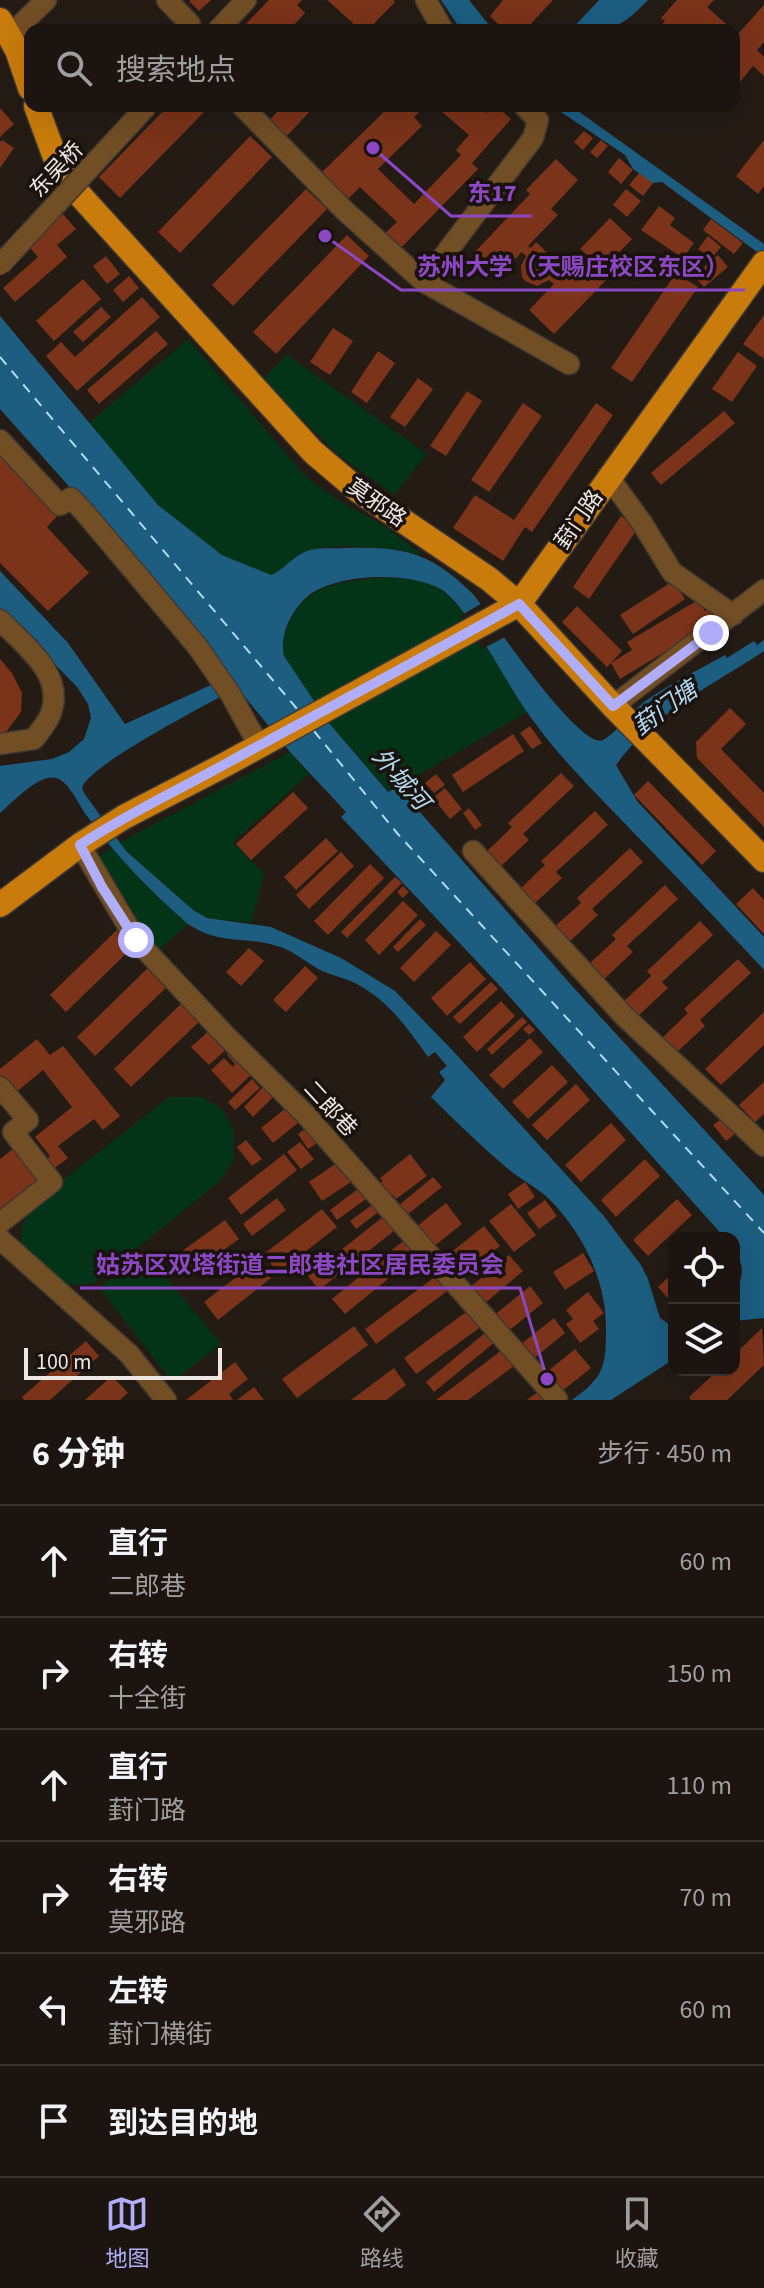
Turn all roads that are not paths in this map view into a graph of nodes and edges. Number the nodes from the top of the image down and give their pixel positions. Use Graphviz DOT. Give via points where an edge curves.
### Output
graph roads {
  1 [pos="46,0"];
  2 [pos="167,0"];
  3 [pos="246,0"];
  4 [pos="426,0"];
  5 [pos="190,24"];
  6 [pos="224,24"];
  7 [pos="440,24"];
  8 [pos="5,28"];
  9 [pos="24,74"];
  10 [pos="38,112"];
  11 [pos="141,112"];
  12 [pos="248,112"];
  13 [pos="530,112"];
  14 [pos="764,263"];
  15 [pos="0,265"];
  16 [pos="424,282"];
  17 [pos="569,364"];
  18 [pos="0,440"];
  19 [pos="608,476"];
  20 [pos="764,590"];
  21 [pos="519,604"];
  22 [pos="733,615"];
  23 [pos="0,620"];
  24 [pos="617,710"];
  25 [pos="0,744"];
  26 [pos="262,744"];
  27 [pos="95,836"];
  28 [pos="473,851"];
  29 [pos="764,860"];
  30 [pos="0,905"];
  31 [pos="0,1087"];
  32 [pos="762,1139"];
  33 [pos="0,1223"];
  34 [pos="0,1239"];
  35 [pos="557,1399"];
  36 [pos="166,1400"];
  1 -- 8 [label="street"];
  2 -- 5 [label="street"];
  3 -- 6 [label="street"];
  4 -- 7 [label="street"];
  8 -- 9 [label="main road"];
  10 -- 21 [label="main road, 莫邪路" via="59,168 77,192 303,441 359,491"];
  11 -- 15 [label="street, 东吴桥, bridge"];
  12 -- 16 [label="street"];
  13 -- 16 [label="street" via="538,120 533,138"];
  14 -- 19 [label="main road, 葑门路"];
  16 -- 17 [label="street"];
  18 -- 26 [label="street" via="60,505 71,498 86,514 197,646"];
  19 -- 21 [label="main road, 葑门路"];
  19 -- 22 [label="street" via="672,572"];
  20 -- 22 [label="street"];
  21 -- 24 [label="main road, 莫邪路"];
  21 -- 26 [label="main road, 葑门路"];
  22 -- 24 [label="street"];
  23 -- 25 [label="street" via="46,667 55,692 51,714 34,739"];
  24 -- 29 [label="main road, 莫邪路"];
  26 -- 27 [label="main road, 葑门路"];
  27 -- 30 [label="main road, 葑门路"];
  27 -- 35 [label="street, 二郎巷" via="102,887 136,940 306,1115"];
  28 -- 32 [label="street" via="624,1016"];
  31 -- 33 [label="street" via="28,1120 13,1132 52,1182"];
  34 -- 36 [label="street" via="129,1354"];
}
